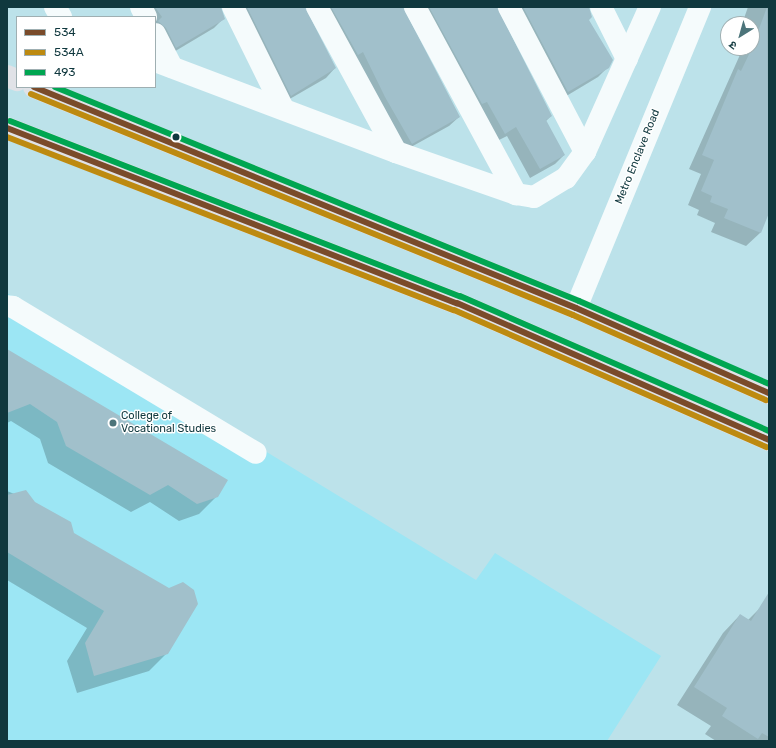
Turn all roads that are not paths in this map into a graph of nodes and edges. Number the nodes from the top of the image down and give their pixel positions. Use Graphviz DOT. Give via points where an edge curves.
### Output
graph roads {
  1 [pos="55,7"];
  2 [pos="141,7"];
  3 [pos="233,7"];
  4 [pos="317,7"];
  5 [pos="415,7"];
  6 [pos="509,7"];
  7 [pos="601,7"];
  8 [pos="650,7"];
  9 [pos="700,7"];
  10 [pos="60,16"];
  11 [pos="146,16"];
  12 [pos="156,37"];
  13 [pos="627,59"];
  14 [pos="164,64"];
  15 [pos="36,88"];
  16 [pos="283,108"];
  17 [pos="7,128"];
  18 [pos="396,152"];
  19 [pos="585,152"];
  20 [pos="516,194"];
  21 [pos="7,306"];
  22 [pos="576,308"];
  23 [pos="769,393"];
  24 [pos="769,440"];
  25 [pos="256,453"];
  1 -- 10 [label="street"];
  2 -- 11 [label="street"];
  3 -- 16 [label="street"];
  4 -- 18 [label="street"];
  5 -- 20 [label="street"];
  6 -- 19 [label="street"];
  7 -- 13 [label="street"];
  8 -- 13 [label="street"];
  9 -- 22 [label="street, Metro Enclave Road"];
  12 -- 14 [label="street"];
  13 -- 19 [label="street"];
  14 -- 16 [label="street"];
  15 -- 22 [label="main road"];
  16 -- 18 [label="street"];
  17 -- 24 [label="main road" via="457,303"];
  18 -- 20 [label="street"];
  19 -- 20 [label="street" via="566,178 534,197"];
  21 -- 25 [label="street" via="13,306"];
  22 -- 23 [label="main road"];
}
